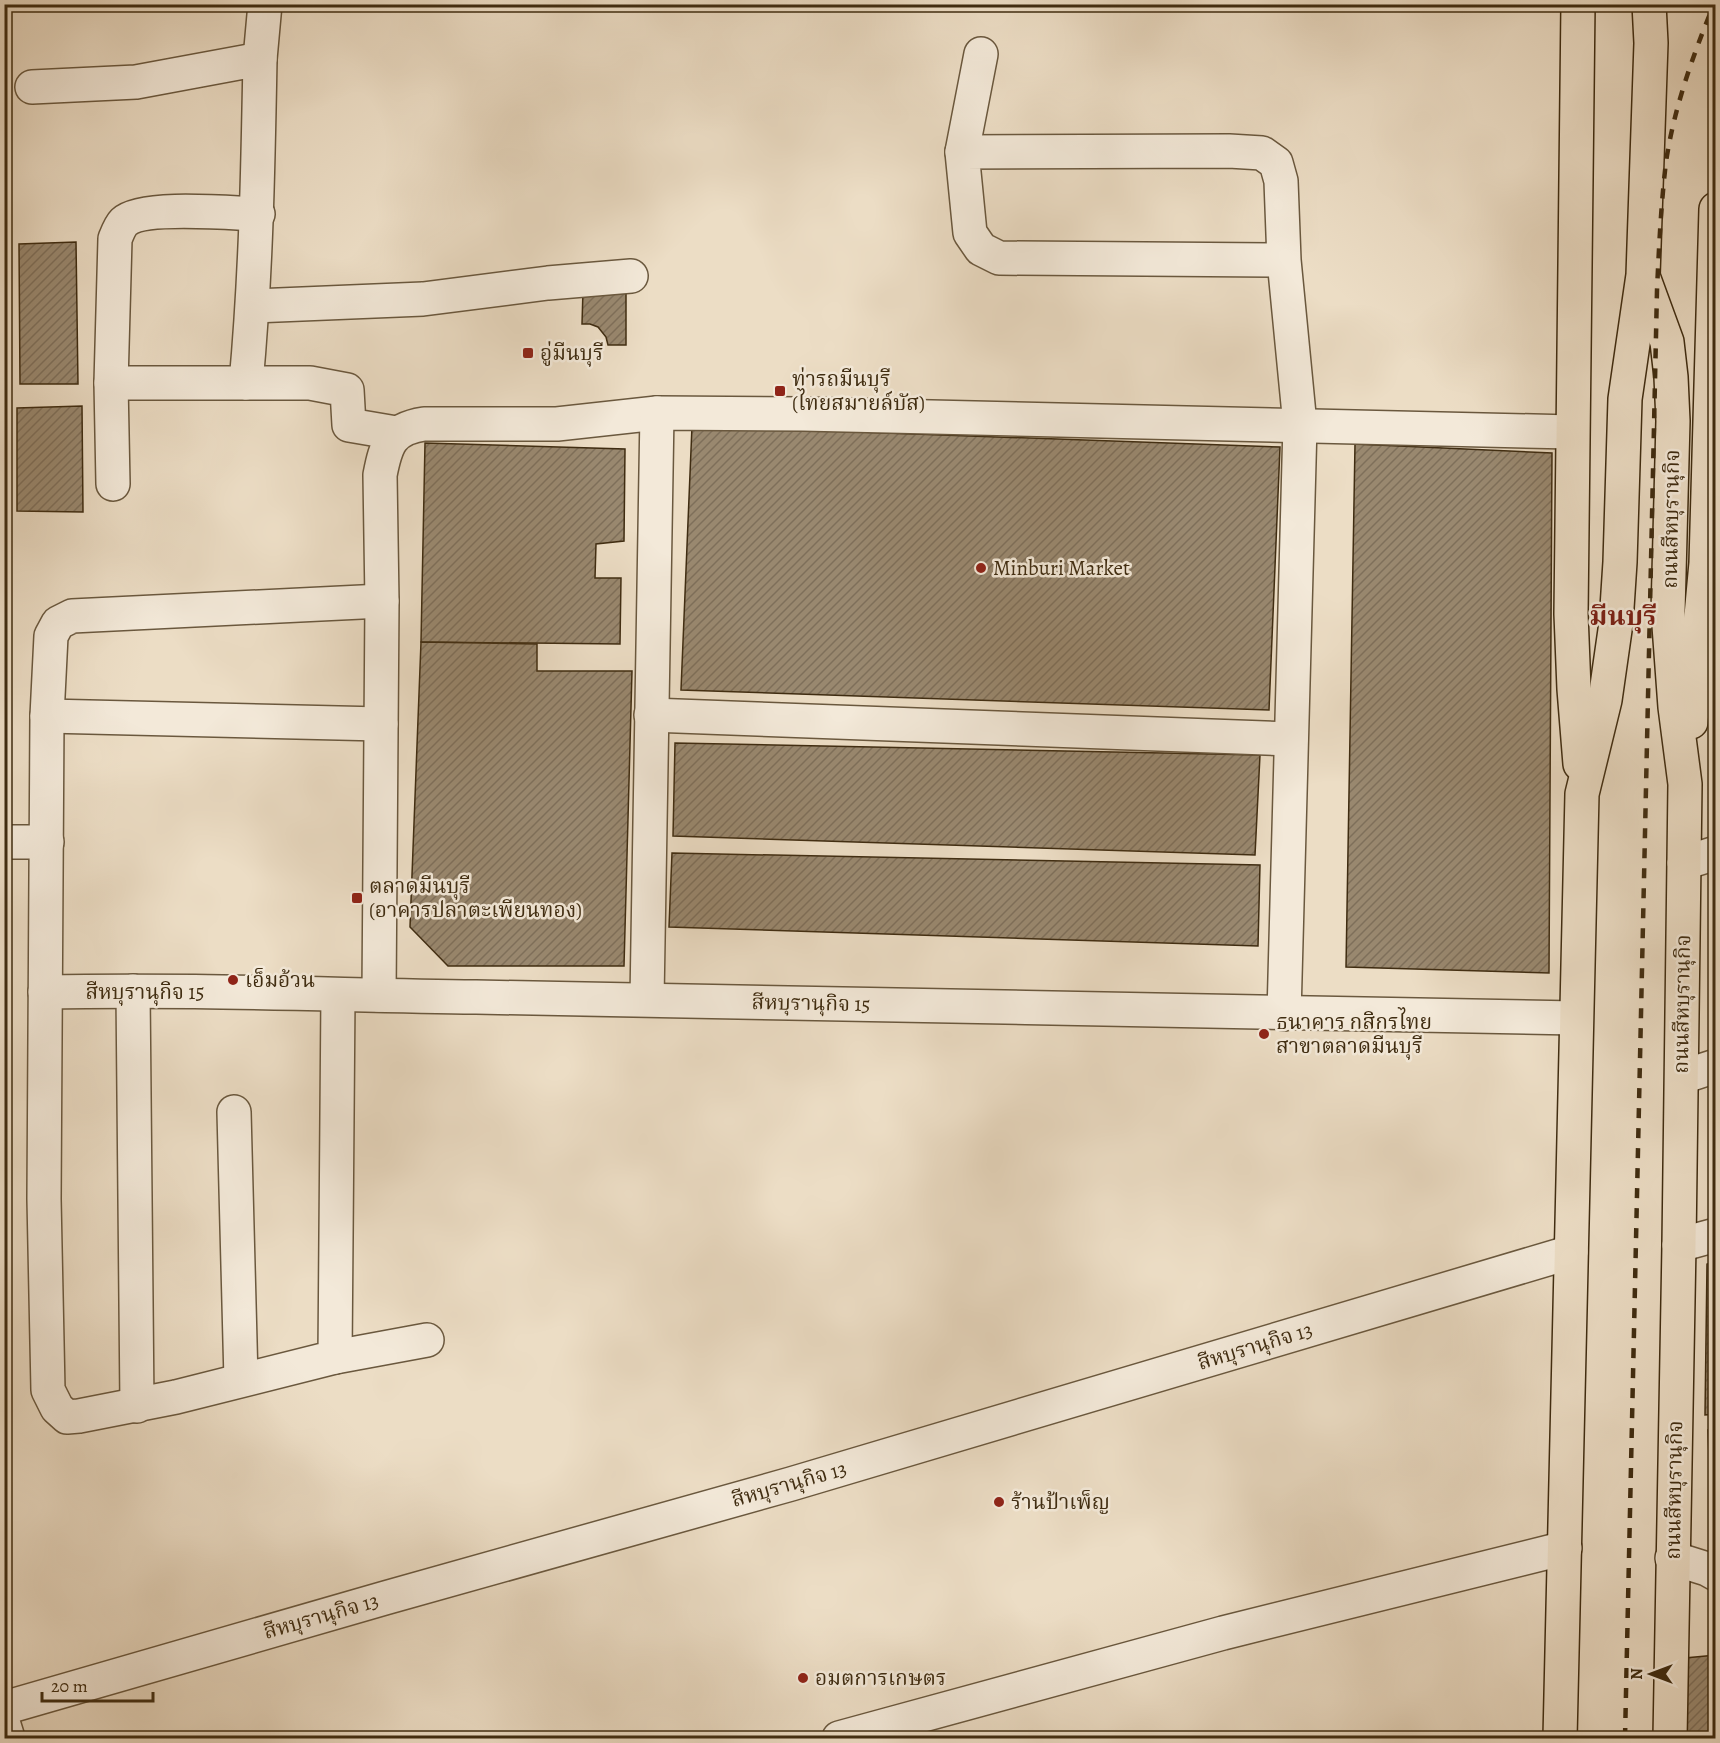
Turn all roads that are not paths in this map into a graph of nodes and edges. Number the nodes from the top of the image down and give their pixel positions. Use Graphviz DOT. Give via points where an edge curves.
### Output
graph roads {
  1 [pos="265,4"];
  2 [pos="1578,4"];
  3 [pos="1650,4"];
  4 [pos="981,54"];
  5 [pos="260,60"];
  6 [pos="32,87"];
  7 [pos="962,152"];
  8 [pos="1716,209"];
  9 [pos="258,214"];
  10 [pos="1284,261"];
  11 [pos="1643,275"];
  12 [pos="631,276"];
  13 [pos="254,306"];
  14 [pos="111,383"];
  15 [pos="246,383"];
  16 [pos="657,413"];
  17 [pos="1300,424"];
  18 [pos="1572,432"];
  19 [pos="396,434"];
  20 [pos="113,484"];
  21 [pos="1711,562"];
  22 [pos="382,601"];
  23 [pos="651,715"];
  24 [pos="46,716"];
  25 [pos="381,724"];
  26 [pos="1291,740"];
  27 [pos="1685,784"];
  28 [pos="1582,794"];
  29 [pos="4,842"];
  30 [pos="46,842"];
  31 [pos="1716,853"];
  32 [pos="1684,863"];
  33 [pos="133,991"];
  34 [pos="45,992"];
  35 [pos="338,995"];
  36 [pos="379,995"];
  37 [pos="646,999"];
  38 [pos="1284,1014"];
  39 [pos="1576,1018"];
  40 [pos="1716,1066"];
  41 [pos="1682,1077"];
  42 [pos="234,1112"];
  43 [pos="1716,1235"];
  44 [pos="1679,1245"];
  45 [pos="1571,1252"];
  46 [pos="427,1340"];
  47 [pos="335,1358"];
  48 [pos="241,1380"];
  49 [pos="137,1406"];
  50 [pos="1565,1548"];
  51 [pos="1672,1558"];
  52 [pos="1716,1574"];
  53 [pos="4,1708"];
  54 [pos="4,1725"];
  55 [pos="8,1738"];
  56 [pos="839,1738"];
  57 [pos="1560,1738"];
  58 [pos="1670,1738"];
  1 -- 5 [label="street"];
  2 -- 18 [label="main road"];
  3 -- 11 [label="main road, ถนนสีหบุรานุกิจ"];
  4 -- 7 [label="street"];
  5 -- 6 [label="street" via="136,82"];
  5 -- 9 [label="street"];
  7 -- 10 [label="street" via="970,233 981,249 999,258"];
  7 -- 10 [label="street" via="1262,153 1276,163 1281,181"];
  8 -- 21 [label="main road"];
  9 -- 13 [label="street"];
  9 -- 14 [label="street" via="171,212 136,215 123,223 115,239"];
  10 -- 17 [label="street"];
  11 -- 27 [label="main road, ถนนสีหบุรานุกิจ" via="1667,342 1671,377 1668,612"];
  11 -- 28 [label="main road, ถนนสีหบุรานุกิจ" via="1625,399 1614,635 1605,700"];
  12 -- 13 [label="street" via="423,299"];
  13 -- 15 [label="street"];
  14 -- 15 [label="street"];
  14 -- 20 [label="street"];
  15 -- 19 [label="street" via="310,383 347,390 349,424"];
  16 -- 17 [label="street"];
  16 -- 19 [label="street" via="538,425 424,424 409,426"];
  16 -- 23 [label="street"];
  17 -- 18 [label="street"];
  17 -- 26 [label="street"];
  18 -- 28 [label="main road" via="1571,614"];
  19 -- 22 [label="street" via="380,475"];
  21 -- 27 [label="main road"];
  22 -- 24 [label="street" via="72,616 57,623 51,636"];
  22 -- 25 [label="street"];
  23 -- 26 [label="street"];
  23 -- 37 [label="street"];
  24 -- 25 [label="street"];
  24 -- 30 [label="street"];
  25 -- 36 [label="street"];
  26 -- 38 [label="street"];
  27 -- 32 [label="main road, ถนนสีหบุรานุกิจ"];
  28 -- 39 [label="main road, ถนนสีหบุรานุกิจ"];
  29 -- 30 [label="street"];
  30 -- 34 [label="street"];
  31 -- 32 [label="street"];
  32 -- 41 [label="main road, ถนนสีหบุรานุกิจ"];
  33 -- 34 [label="street, สีหบุรานุกิจ 15"];
  33 -- 35 [label="street, สีหบุรานุกิจ 15"];
  33 -- 49 [label="street"];
  34 -- 49 [label="street" via="48,1390 67,1417"];
  35 -- 36 [label="street, สีหบุรานุกิจ 15"];
  35 -- 47 [label="street"];
  36 -- 37 [label="street, สีหบุรานุกิจ 15"];
  37 -- 38 [label="street, สีหบุรานุกิจ 15"];
  38 -- 39 [label="street, สีหบุรานุกิจ 15"];
  39 -- 45 [label="main road, ถนนสีหบุรานุกิจ"];
  40 -- 41 [label="street"];
  41 -- 44 [label="main road, ถนนสีหบุรานุกิจ"];
  42 -- 48 [label="street"];
  43 -- 44 [label="street"];
  44 -- 51 [label="main road, ถนนสีหบุรานุกิจ"];
  45 -- 50 [label="main road, ถนนสีหบุรานุกิจ"];
  45 -- 53 [label="street, สีหบุรานุกิจ 13" via="791,1484"];
  46 -- 47 [label="street"];
  47 -- 48 [label="street"];
  48 -- 49 [label="street"];
  50 -- 56 [label="street" via="1223,1633"];
  50 -- 57 [label="main road, ถนนสีหบุรานุกิจ"];
  51 -- 52 [label="street"];
  51 -- 58 [label="main road, ถนนสีหบุรานุกิจ"];
  54 -- 55 [label="street"];
}
